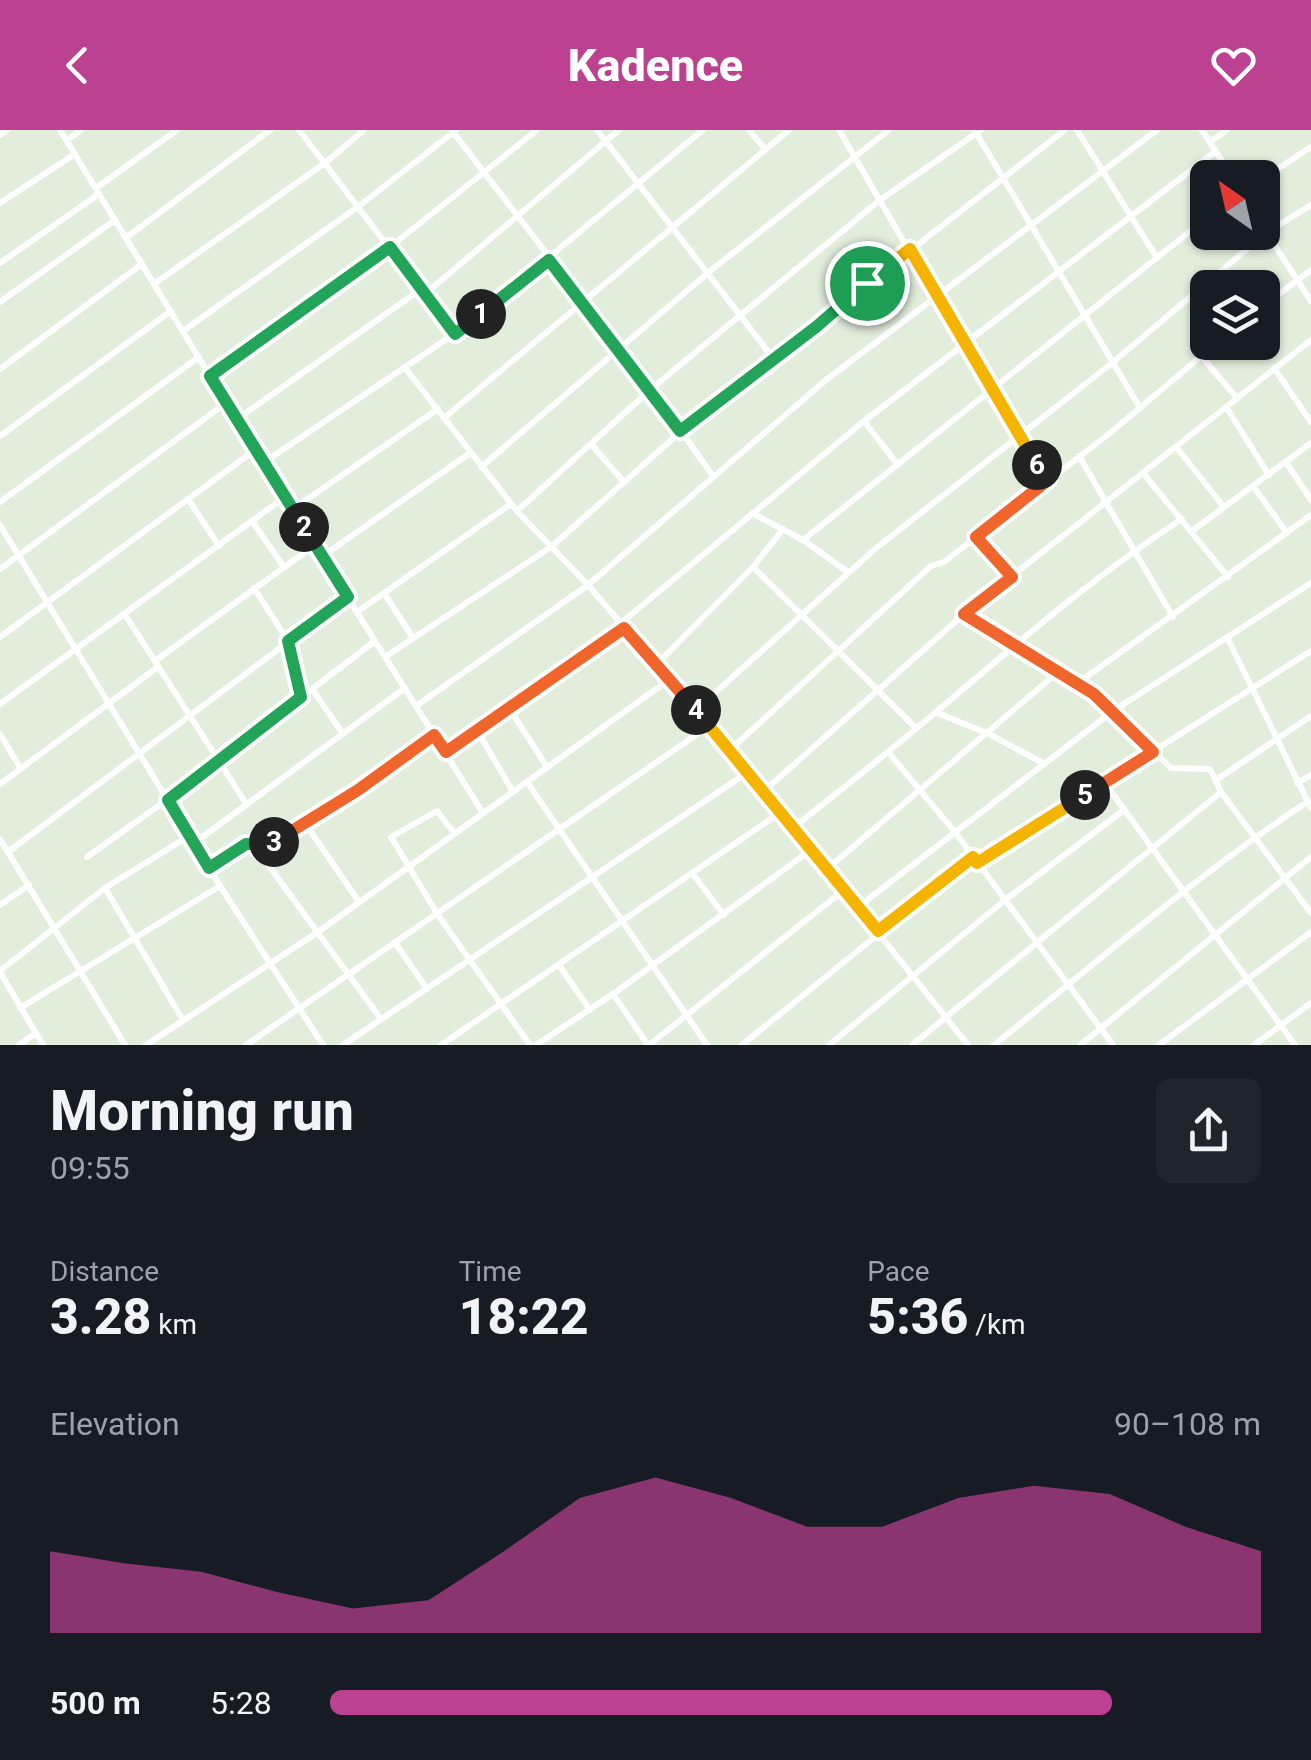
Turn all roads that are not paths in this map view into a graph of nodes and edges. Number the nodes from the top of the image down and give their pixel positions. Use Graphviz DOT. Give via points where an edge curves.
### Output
graph roads {
  1 [pos="8,130"];
  2 [pos="60,130"];
  3 [pos="81,130"];
  4 [pos="177,130"];
  5 [pos="270,130"];
  6 [pos="299,130"];
  7 [pos="364,130"];
  8 [pos="537,130"];
  9 [pos="596,130"];
  10 [pos="619,130"];
  11 [pos="702,130"];
  12 [pos="749,130"];
  13 [pos="788,130"];
  14 [pos="839,130"];
  15 [pos="889,130"];
  16 [pos="1065,130"];
  17 [pos="1078,130"];
  18 [pos="1157,130"];
  19 [pos="1202,130"];
  20 [pos="1227,130"];
  21 [pos="454,131"];
  22 [pos="977,131"];
  23 [pos="0,135"];
  24 [pos="66,140"];
  25 [pos="606,141"];
  26 [pos="1210,142"];
  27 [pos="1311,147"];
  28 [pos="766,149"];
  29 [pos="1216,152"];
  30 [pos="75,154"];
  31 [pos="854,156"];
  32 [pos="1221,160"];
  33 [pos="325,164"];
  34 [pos="1280,167"];
  35 [pos="1103,171"];
  36 [pos="482,172"];
  37 [pos="1004,180"];
  38 [pos="639,183"];
  39 [pos="98,191"];
  40 [pos="880,200"];
  41 [pos="0,203"];
  42 [pos="1311,205"];
  43 [pos="359,206"];
  44 [pos="1131,216"];
  45 [pos="517,217"];
  46 [pos="115,220"];
  47 [pos="1280,221"];
  48 [pos="673,226"];
  49 [pos="1030,227"];
  50 [pos="1190,231"];
  51 [pos="126,238"];
  52 [pos="390,247"];
  53 [pos="910,249"];
  54 [pos="1241,250"];
  55 [pos="1277,250"];
  56 [pos="1157,258"];
  57 [pos="549,260"];
  58 [pos="0,263"];
  59 [pos="142,264"];
  60 [pos="1311,270"];
  61 [pos="708,272"];
  62 [pos="1058,272"];
  63 [pos="1297,280"];
  64 [pos="154,284"];
  65 [pos="423,292"];
  66 [pos="1280,294"];
  67 [pos="938,297"];
  68 [pos="1311,301"];
  69 [pos="0,302"];
  70 [pos="582,304"];
  71 [pos="171,311"];
  72 [pos="741,314"];
  73 [pos="1084,317"];
  74 [pos="183,332"];
  75 [pos="455,334"];
  76 [pos="1311,340"];
  77 [pos="964,344"];
  78 [pos="618,349"];
  79 [pos="199,357"];
  80 [pos="773,358"];
  81 [pos="1196,360"];
  82 [pos="1204,360"];
  83 [pos="1112,363"];
  84 [pos="0,368"];
  85 [pos="405,368"];
  86 [pos="1274,368"];
  87 [pos="210,376"];
  88 [pos="651,390"];
  89 [pos="991,392"];
  90 [pos="1237,398"];
  91 [pos="226,403"];
  92 [pos="1226,406"];
  93 [pos="1140,408"];
  94 [pos="438,409"];
  95 [pos="444,418"];
  96 [pos="236,420"];
  97 [pos="864,421"];
  98 [pos="1311,422"];
  99 [pos="680,431"];
  100 [pos="0,436"];
  101 [pos="1018,436"];
  102 [pos="1311,442"];
  103 [pos="591,444"];
  104 [pos="1177,448"];
  105 [pos="255,450"];
  106 [pos="470,453"];
  107 [pos="1079,456"];
  108 [pos="1286,462"];
  109 [pos="264,463"];
  110 [pos="898,465"];
  111 [pos="481,468"];
  112 [pos="1144,474"];
  113 [pos="1269,475"];
  114 [pos="713,476"];
  115 [pos="1048,480"];
  116 [pos="623,481"];
  117 [pos="1253,486"];
  118 [pos="285,497"];
  119 [pos="188,499"];
  120 [pos="1311,500"];
  121 [pos="0,502"];
  122 [pos="1107,502"];
  123 [pos="1224,507"];
  124 [pos="514,508"];
  125 [pos="293,509"];
  126 [pos="752,513"];
  127 [pos="1311,516"];
  128 [pos="1182,519"];
  129 [pos="252,521"];
  130 [pos="0,525"];
  131 [pos="783,529"];
  132 [pos="1192,530"];
  133 [pos="1287,534"];
  134 [pos="976,537"];
  135 [pos="803,540"];
  136 [pos="315,545"];
  137 [pos="219,546"];
  138 [pos="551,547"];
  139 [pos="1134,549"];
  140 [pos="19,556"];
  141 [pos="322,556"];
  142 [pos="752,566"];
  143 [pos="284,567"];
  144 [pos="0,570"];
  145 [pos="848,572"];
  146 [pos="1012,577"];
  147 [pos="1228,577"];
  148 [pos="1311,583"];
  149 [pos="588,585"];
  150 [pos="254,588"];
  151 [pos="384,593"];
  152 [pos="348,597"];
  153 [pos="48,603"];
  154 [pos="357,612"];
  155 [pos="801,614"];
  156 [pos="964,614"];
  157 [pos="126,616"];
  158 [pos="1173,617"];
  159 [pos="623,625"];
  160 [pos="0,637"];
  161 [pos="413,638"];
  162 [pos="1228,639"];
  163 [pos="288,641"];
  164 [pos="375,641"];
  165 [pos="1012,645"];
  166 [pos="77,650"];
  167 [pos="1311,650"];
  168 [pos="840,652"];
  169 [pos="385,658"];
  170 [pos="156,664"];
  171 [pos="657,664"];
  172 [pos="1058,672"];
  173 [pos="670,679"];
  174 [pos="1078,683"];
  175 [pos="404,688"];
  176 [pos="878,688"];
  177 [pos="312,689"];
  178 [pos="1252,689"];
  179 [pos="301,697"];
  180 [pos="109,703"];
  181 [pos="0,704"];
  182 [pos="416,706"];
  183 [pos="509,708"];
  184 [pos="696,710"];
  185 [pos="935,712"];
  186 [pos="1113,712"];
  187 [pos="189,714"];
  188 [pos="1311,716"];
  189 [pos="709,726"];
  190 [pos="916,728"];
  191 [pos="477,730"];
  192 [pos="0,734"];
  193 [pos="343,734"];
  194 [pos="989,734"];
  195 [pos="434,735"];
  196 [pos="1276,740"];
  197 [pos="730,750"];
  198 [pos="138,752"];
  199 [pos="446,752"];
  200 [pos="888,752"];
  201 [pos="1153,752"];
  202 [pos="219,761"];
  203 [pos="1042,763"];
  204 [pos="547,768"];
  205 [pos="21,769"];
  206 [pos="748,772"];
  207 [pos="1311,776"];
  208 [pos="1216,780"];
  209 [pos="527,782"];
  210 [pos="1105,782"];
  211 [pos="1297,783"];
  212 [pos="0,784"];
  213 [pos="921,790"];
  214 [pos="764,791"];
  215 [pos="513,792"];
  216 [pos="1221,792"];
  217 [pos="168,800"];
  218 [pos="247,805"];
  219 [pos="1309,805"];
  220 [pos="1124,810"];
  221 [pos="781,812"];
  222 [pos="483,813"];
  223 [pos="305,823"];
  224 [pos="793,828"];
  225 [pos="560,830"];
  226 [pos="955,832"];
  227 [pos="454,833"];
  228 [pos="1255,837"];
  229 [pos="0,839"];
  230 [pos="192,839"];
  231 [pos="811,850"];
  232 [pos="260,851"];
  233 [pos="1152,851"];
  234 [pos="8,852"];
  235 [pos="86,856"];
  236 [pos="1311,857"];
  237 [pos="975,860"];
  238 [pos="407,867"];
  239 [pos="209,868"];
  240 [pos="827,869"];
  241 [pos="692,873"];
  242 [pos="592,876"];
  243 [pos="1285,878"];
  244 [pos="29,885"];
  245 [pos="220,886"];
  246 [pos="105,888"];
  247 [pos="844,890"];
  248 [pos="1183,892"];
  249 [pos="1005,900"];
  250 [pos="359,902"];
  251 [pos="0,905"];
  252 [pos="858,907"];
  253 [pos="1311,913"];
  254 [pos="438,915"];
  255 [pos="724,916"];
  256 [pos="622,921"];
  257 [pos="54,927"];
  258 [pos="878,931"];
  259 [pos="318,932"];
  260 [pos="1311,932"];
  261 [pos="1215,936"];
  262 [pos="134,939"];
  263 [pos="1038,943"];
  264 [pos="396,944"];
  265 [pos="470,961"];
  266 [pos="270,964"];
  267 [pos="559,965"];
  268 [pos="653,965"];
  269 [pos="0,971"];
  270 [pos="80,971"];
  271 [pos="349,976"];
  272 [pos="914,976"];
  273 [pos="1248,981"];
  274 [pos="1068,985"];
  275 [pos="427,989"];
  276 [pos="613,994"];
  277 [pos="1311,1003"];
  278 [pos="501,1005"];
  279 [pos="20,1008"];
  280 [pos="299,1009"];
  281 [pos="590,1010"];
  282 [pos="688,1014"];
  283 [pos="947,1017"];
  284 [pos="381,1020"];
  285 [pos="184,1021"];
  286 [pos="1281,1026"];
  287 [pos="1101,1029"];
  288 [pos="36,1034"];
  289 [pos="19,1045"];
  290 [pos="43,1045"];
  291 [pos="125,1045"];
  292 [pos="146,1045"];
  293 [pos="246,1045"];
  294 [pos="323,1045"];
  295 [pos="343,1045"];
  296 [pos="440,1045"];
  297 [pos="533,1045"];
  298 [pos="649,1045"];
  299 [pos="707,1045"];
  300 [pos="742,1045"];
  301 [pos="829,1045"];
  302 [pos="912,1045"];
  303 [pos="968,1045"];
  304 [pos="994,1045"];
  305 [pos="1080,1045"];
  306 [pos="1114,1045"];
  307 [pos="1159,1045"];
  308 [pos="1254,1045"];
  309 [pos="1295,1045"];
  1 -- 23 [label="street"];
  2 -- 24 [label="street"];
  3 -- 24 [label="street"];
  4 -- 39 [label="street"];
  5 -- 51 [label="street"];
  6 -- 33 [label="street"];
  7 -- 33 [label="street"];
  8 -- 36 [label="street"];
  9 -- 25 [label="street"];
  10 -- 25 [label="street"];
  11 -- 38 [label="street"];
  12 -- 28 [label="street"];
  13 -- 28 [label="street"];
  14 -- 31 [label="street"];
  15 -- 31 [label="street"];
  16 -- 37 [label="street"];
  17 -- 35 [label="street"];
  18 -- 35 [label="street"];
  19 -- 26 [label="street"];
  20 -- 26 [label="street"];
  21 -- 36 [label="street"];
  21 -- 43 [label="street"];
  22 -- 37 [label="street"];
  22 -- 40 [label="street"];
  24 -- 30 [label="street"];
  25 -- 38 [label="street"];
  25 -- 45 [label="street"];
  26 -- 29 [label="street"];
  27 -- 34 [label="street"];
  28 -- 48 [label="street"];
  29 -- 32 [label="street"];
  29 -- 44 [label="street"];
  30 -- 39 [label="street"];
  30 -- 41 [label="street"];
  31 -- 40 [label="street"];
  31 -- 61 [label="street"];
  33 -- 43 [label="street"];
  33 -- 64 [label="street"];
  35 -- 44 [label="street"];
  35 -- 49 [label="street"];
  36 -- 45 [label="street"];
  36 -- 52 [label="street"];
  37 -- 49 [label="street"];
  37 -- 53 [label="street"];
  38 -- 48 [label="street"];
  38 -- 57 [label="street"];
  39 -- 46 [label="street"];
  39 -- 58 [label="street"];
  40 -- 53 [label="street"];
  40 -- 72 [label="street"];
  42 -- 47 [label="street"];
  43 -- 52 [label="street"];
  43 -- 74 [label="street"];
  44 -- 56 [label="street"];
  44 -- 62 [label="street"];
  45 -- 57 [label="street"];
  45 -- 65 [label="street"];
  46 -- 51 [label="street"];
  46 -- 69 [label="street"];
  48 -- 61 [label="street"];
  48 -- 70 [label="street"];
  49 -- 62 [label="street"];
  49 -- 67 [label="street"];
  50 -- 56 [label="street"];
  51 -- 59 [label="street"];
  52 -- 65 [label="street"];
  52 -- 87 [label="street"];
  53 -- 67 [label="street"];
  53 -- 80 [label="street"];
  54 -- 83 [label="street"];
  55 -- 63 [label="street"];
  56 -- 73 [label="street"];
  57 -- 70 [label="street"];
  57 -- 75 [label="street"];
  59 -- 64 [label="street"];
  59 -- 84 [label="street"];
  60 -- 63 [label="street"];
  61 -- 72 [label="street"];
  61 -- 78 [label="street"];
  62 -- 73 [label="street"];
  62 -- 77 [label="street"];
  63 -- 66 [label="street"];
  63 -- 68 [label="street"];
  64 -- 71 [label="street"];
  65 -- 75 [label="street"];
  65 -- 96 [label="street"];
  67 -- 77 [label="street"];
  67 -- 114 [label="street" via="853,358"];
  70 -- 78 [label="street"];
  70 -- 95 [label="street"];
  71 -- 74 [label="street"];
  71 -- 100 [label="street"];
  72 -- 80 [label="street"];
  72 -- 88 [label="street"];
  73 -- 83 [label="street"];
  73 -- 89 [label="street"];
  74 -- 79 [label="street"];
  75 -- 85 [label="street"];
  76 -- 86 [label="street"];
  77 -- 89 [label="street"];
  77 -- 97 [label="street"];
  78 -- 88 [label="street"];
  78 -- 111 [label="street"];
  79 -- 87 [label="street"];
  79 -- 121 [label="street"];
  80 -- 99 [label="street"];
  81 -- 93 [label="street"];
  82 -- 90 [label="street"];
  83 -- 93 [label="street"];
  83 -- 101 [label="street"];
  85 -- 94 [label="street"];
  85 -- 109 [label="street"];
  86 -- 90 [label="street"];
  86 -- 98 [label="street"];
  87 -- 91 [label="street"];
  88 -- 99 [label="street"];
  88 -- 103 [label="street"];
  89 -- 101 [label="street"];
  89 -- 110 [label="street"];
  90 -- 92 [label="street"];
  91 -- 96 [label="street"];
  91 -- 140 [label="street"];
  92 -- 104 [label="street"];
  92 -- 113 [label="street"];
  93 -- 107 [label="street"];
  94 -- 95 [label="street"];
  94 -- 125 [label="street"];
  95 -- 106 [label="street"];
  96 -- 105 [label="street"];
  97 -- 110 [label="street"];
  97 -- 126 [label="street"];
  99 -- 114 [label="street"];
  99 -- 116 [label="street"];
  101 -- 115 [label="street"];
  101 -- 145 [label="street"];
  102 -- 108 [label="street"];
  103 -- 116 [label="street"];
  103 -- 124 [label="street"];
  104 -- 112 [label="street"];
  104 -- 123 [label="street"];
  105 -- 109 [label="street"];
  105 -- 119 [label="street"];
  106 -- 111 [label="street"];
  106 -- 141 [label="street"];
  107 -- 115 [label="street"];
  107 -- 122 [label="street"];
  108 -- 113 [label="street"];
  108 -- 120 [label="street"];
  109 -- 118 [label="street"];
  110 -- 135 [label="street"];
  111 -- 124 [label="street"];
  112 -- 122 [label="street"];
  112 -- 128 [label="street"];
  113 -- 117 [label="street"];
  114 -- 149 [label="street"];
  115 -- 134 [label="street"];
  116 -- 138 [label="street"];
  117 -- 123 [label="street"];
  117 -- 133 [label="street"];
  118 -- 125 [label="street"];
  118 -- 129 [label="street"];
  119 -- 137 [label="street"];
  119 -- 153 [label="street"];
  122 -- 139 [label="street"];
  122 -- 146 [label="street"];
  123 -- 132 [label="street"];
  124 -- 138 [label="street"];
  124 -- 151 [label="street"];
  125 -- 136 [label="street"];
  126 -- 131 [label="street"];
  126 -- 159 [label="street"];
  127 -- 133 [label="street"];
  128 -- 132 [label="street"];
  128 -- 139 [label="street"];
  129 -- 137 [label="street"];
  129 -- 143 [label="street"];
  130 -- 140 [label="street"];
  131 -- 135 [label="street"];
  131 -- 142 [label="street"];
  132 -- 147 [label="street"];
  133 -- 147 [label="street"];
  134 -- 146 [label="street"];
  134 -- 168 [label="street" via="931,566"];
  135 -- 145 [label="street"];
  136 -- 141 [label="street"];
  136 -- 143 [label="street"];
  137 -- 157 [label="street"];
  138 -- 149 [label="street"];
  138 -- 161 [label="street"];
  139 -- 158 [label="street"];
  139 -- 165 [label="street"];
  140 -- 144 [label="street"];
  140 -- 153 [label="street"];
  141 -- 152 [label="street"];
  142 -- 155 [label="street"];
  142 -- 171 [label="street"];
  143 -- 150 [label="street"];
  145 -- 155 [label="street"];
  146 -- 156 [label="street"];
  147 -- 158 [label="street"];
  148 -- 162 [label="street"];
  149 -- 159 [label="street"];
  149 -- 182 [label="street"];
  150 -- 163 [label="street"];
  150 -- 170 [label="street"];
  151 -- 154 [label="street"];
  151 -- 161 [label="street"];
  152 -- 154 [label="street"];
  152 -- 163 [label="street"];
  153 -- 160 [label="street"];
  153 -- 166 [label="street"];
  154 -- 164 [label="street"];
  155 -- 168 [label="street"];
  155 -- 184 [label="street"];
  156 -- 165 [label="street"];
  156 -- 176 [label="street"];
  157 -- 166 [label="street"];
  157 -- 170 [label="street"];
  158 -- 174 [label="street"];
  159 -- 171 [label="street"];
  159 -- 183 [label="street"];
  161 -- 169 [label="street"];
  162 -- 178 [label="street"];
  162 -- 186 [label="street"];
  163 -- 179 [label="street"];
  163 -- 187 [label="street"];
  164 -- 169 [label="street"];
  164 -- 177 [label="street"];
  165 -- 172 [label="street"];
  165 -- 185 [label="street"];
  166 -- 180 [label="street"];
  166 -- 181 [label="street"];
  167 -- 178 [label="street"];
  168 -- 176 [label="street"];
  168 -- 197 [label="street"];
  169 -- 175 [label="street"];
  170 -- 180 [label="street"];
  170 -- 187 [label="street"];
  171 -- 173 [label="street"];
  172 -- 174 [label="street"];
  172 -- 194 [label="street"];
  173 -- 184 [label="street"];
  173 -- 204 [label="street"];
  174 -- 186 [label="street"];
  175 -- 182 [label="street"];
  175 -- 193 [label="street"];
  176 -- 190 [label="street"];
  176 -- 214 [label="street"];
  177 -- 179 [label="street"];
  177 -- 193 [label="street"];
  178 -- 196 [label="street"];
  178 -- 201 [label="street"];
  179 -- 202 [label="street"];
  180 -- 198 [label="street"];
  180 -- 205 [label="street"];
  182 -- 195 [label="street"];
  183 -- 191 [label="street"];
  183 -- 204 [label="street"];
  184 -- 189 [label="street"];
  185 -- 190 [label="street"];
  185 -- 194 [label="street"];
  186 -- 201 [label="street"];
  186 -- 203 [label="street"];
  187 -- 198 [label="street"];
  187 -- 202 [label="street"];
  188 -- 196 [label="street"];
  189 -- 197 [label="street"];
  189 -- 225 [label="street"];
  190 -- 200 [label="street"];
  191 -- 199 [label="street"];
  191 -- 215 [label="street"];
  192 -- 205 [label="street"];
  193 -- 218 [label="street"];
  194 -- 203 [label="street"];
  194 -- 213 [label="street"];
  195 -- 199 [label="street"];
  195 -- 223 [label="street"];
  196 -- 208 [label="street"];
  196 -- 211 [label="street"];
  197 -- 206 [label="street"];
  198 -- 217 [label="street"];
  198 -- 234 [label="street"];
  199 -- 222 [label="street"];
  200 -- 213 [label="street"];
  200 -- 224 [label="street"];
  201 -- 208 [label="street" via="1172,768 1210,769"];
  201 -- 210 [label="street"];
  202 -- 217 [label="street"];
  202 -- 218 [label="street"];
  203 -- 226 [label="street"];
  204 -- 209 [label="street"];
  205 -- 212 [label="street"];
  206 -- 214 [label="street"];
  206 -- 242 [label="street"];
  207 -- 211 [label="street"];
  208 -- 216 [label="street"];
  209 -- 215 [label="street"];
  209 -- 225 [label="street"];
  210 -- 220 [label="street"];
  210 -- 237 [label="street"];
  211 -- 219 [label="street"];
  213 -- 226 [label="street"];
  213 -- 240 [label="street"];
  214 -- 221 [label="street"];
  215 -- 222 [label="street"];
  216 -- 228 [label="street"];
  216 -- 233 [label="street"];
  217 -- 230 [label="street"];
  217 -- 235 [label="street"];
  218 -- 230 [label="street"];
  219 -- 228 [label="street"];
  220 -- 233 [label="street"];
  220 -- 249 [label="street"];
  221 -- 224 [label="street"];
  221 -- 241 [label="street"];
  222 -- 227 [label="street"];
  223 -- 232 [label="street"];
  223 -- 250 [label="street"];
  224 -- 231 [label="street"];
  225 -- 242 [label="street"];
  225 -- 254 [label="street"];
  226 -- 237 [label="street"];
  226 -- 252 [label="street"];
  227 -- 238 [label="street"];
  227 -- 238 [label="street" via="437,811 392,834"];
  228 -- 243 [label="street"];
  228 -- 248 [label="street"];
  229 -- 234 [label="street"];
  230 -- 239 [label="street"];
  230 -- 246 [label="street"];
  231 -- 240 [label="street"];
  231 -- 255 [label="street"];
  232 -- 239 [label="street" via="246,844"];
  232 -- 259 [label="street"];
  233 -- 248 [label="street"];
  233 -- 263 [label="street"];
  234 -- 244 [label="street"];
  236 -- 243 [label="street"];
  237 -- 249 [label="street"];
  237 -- 258 [label="street"];
  238 -- 250 [label="street"];
  238 -- 254 [label="street"];
  239 -- 245 [label="street"];
  240 -- 247 [label="street"];
  241 -- 255 [label="street"];
  241 -- 256 [label="street"];
  242 -- 256 [label="street"];
  242 -- 265 [label="street"];
  243 -- 253 [label="street"];
  243 -- 261 [label="street"];
  244 -- 251 [label="street"];
  244 -- 257 [label="street"];
  245 -- 262 [label="street"];
  245 -- 266 [label="street"];
  246 -- 257 [label="street"];
  246 -- 262 [label="street"];
  247 -- 252 [label="street"];
  247 -- 282 [label="street"];
  248 -- 261 [label="street"];
  248 -- 274 [label="street"];
  249 -- 263 [label="street"];
  249 -- 272 [label="street"];
  250 -- 259 [label="street"];
  252 -- 258 [label="street"];
  254 -- 264 [label="street"];
  254 -- 265 [label="street"];
  255 -- 268 [label="street"];
  256 -- 267 [label="street"];
  256 -- 268 [label="street"];
  257 -- 269 [label="street"];
  257 -- 270 [label="street"];
  258 -- 272 [label="street"];
  258 -- 300 [label="street"];
  259 -- 266 [label="street"];
  259 -- 271 [label="street"];
  260 -- 273 [label="street"];
  261 -- 273 [label="street"];
  261 -- 287 [label="street"];
  262 -- 270 [label="street"];
  262 -- 285 [label="street"];
  263 -- 274 [label="street"];
  263 -- 283 [label="street"];
  264 -- 271 [label="street"];
  264 -- 275 [label="street"];
  265 -- 275 [label="street"];
  265 -- 278 [label="street"];
  266 -- 280 [label="street"];
  266 -- 285 [label="street"];
  267 -- 278 [label="street"];
  267 -- 281 [label="street"];
  268 -- 276 [label="street"];
  268 -- 282 [label="street"];
  269 -- 279 [label="street"];
  270 -- 279 [label="street"];
  270 -- 291 [label="street"];
  271 -- 280 [label="street"];
  271 -- 284 [label="street"];
  272 -- 283 [label="street"];
  272 -- 301 [label="street"];
  273 -- 286 [label="street"];
  273 -- 307 [label="street"];
  274 -- 287 [label="street"];
  274 -- 304 [label="street"];
  275 -- 284 [label="street"];
  276 -- 281 [label="street"];
  276 -- 298 [label="street"];
  277 -- 286 [label="street"];
  278 -- 296 [label="street"];
  278 -- 297 [label="street"];
  279 -- 288 [label="street"];
  280 -- 293 [label="street"];
  280 -- 294 [label="street"];
  281 -- 297 [label="street"];
  282 -- 298 [label="street"];
  282 -- 299 [label="street"];
  283 -- 302 [label="street"];
  283 -- 303 [label="street"];
  284 -- 295 [label="street"];
  285 -- 292 [label="street"];
  286 -- 308 [label="street"];
  286 -- 309 [label="street"];
  287 -- 305 [label="street"];
  287 -- 306 [label="street"];
  288 -- 289 [label="street"];
  288 -- 290 [label="street"];
}
